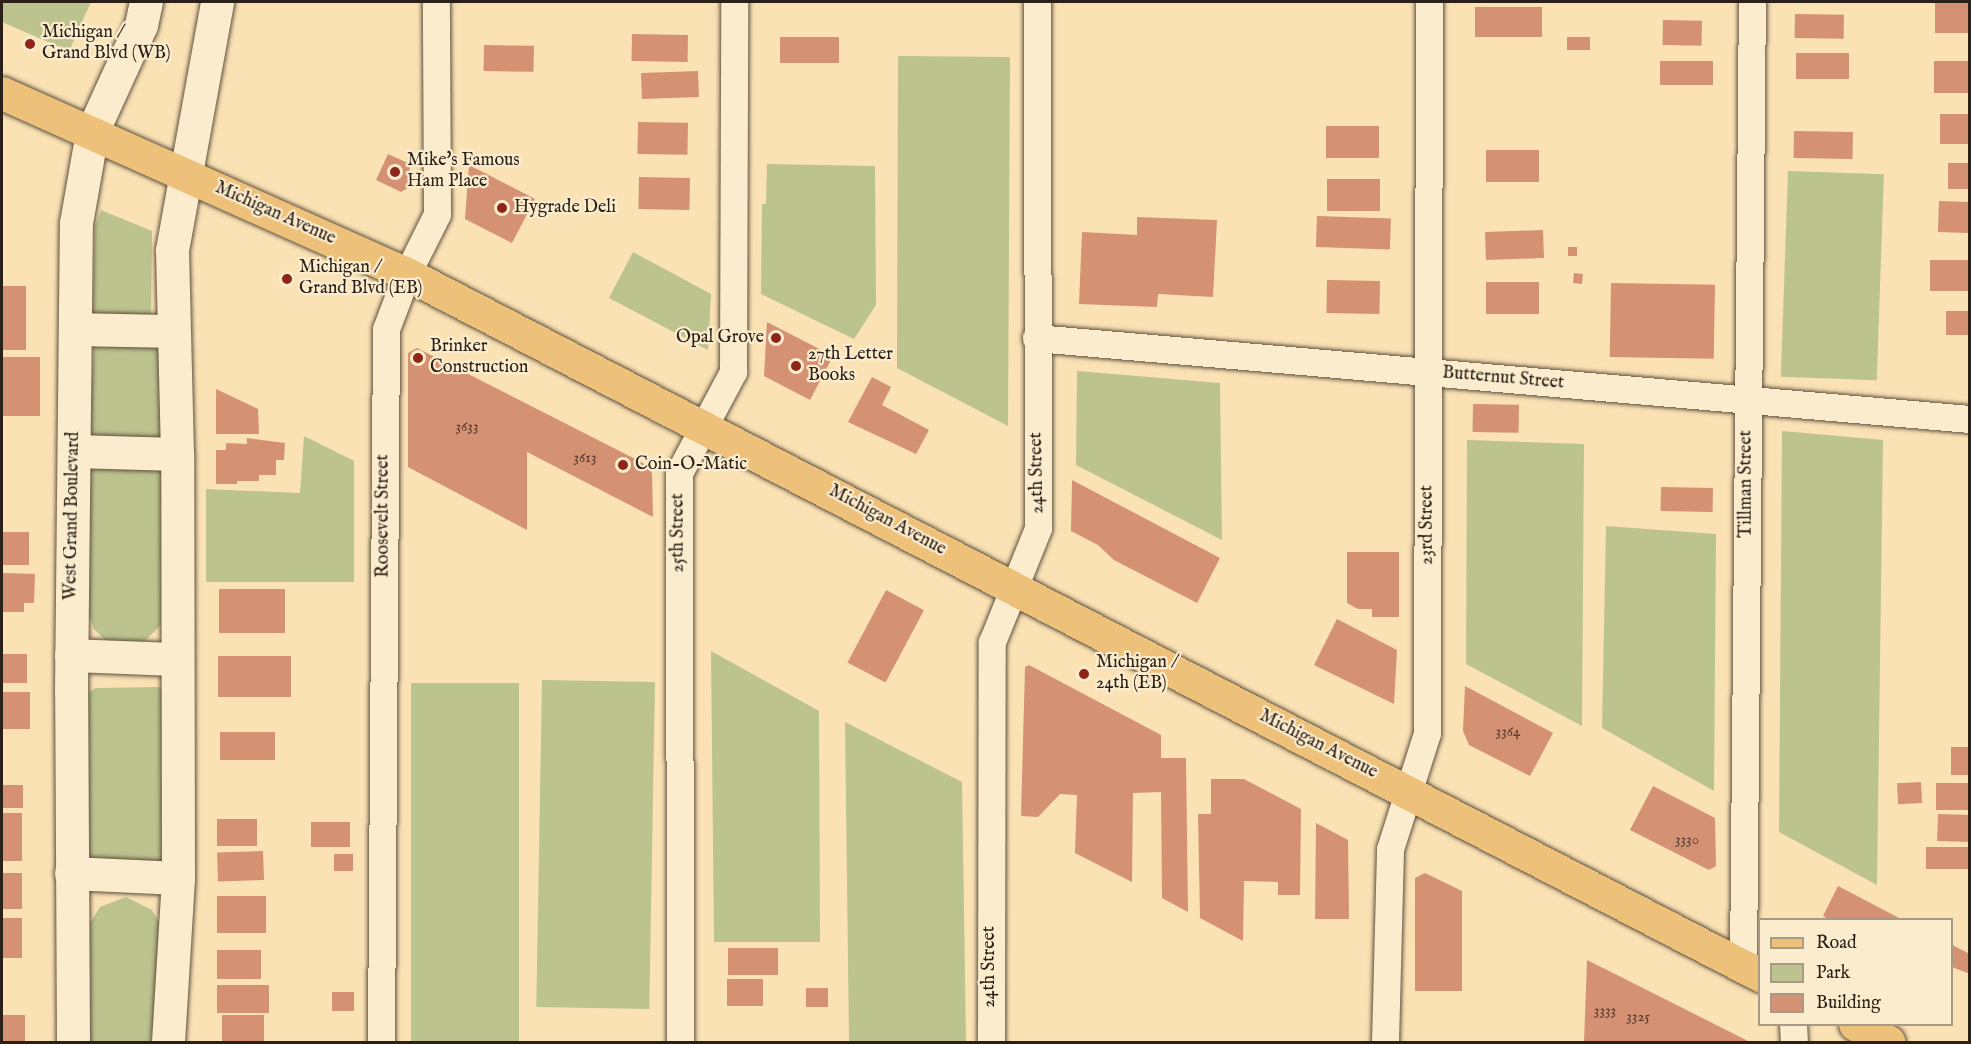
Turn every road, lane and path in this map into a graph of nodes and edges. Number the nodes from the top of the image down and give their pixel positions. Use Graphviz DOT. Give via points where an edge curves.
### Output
graph roads {
  1 [pos="147,2"];
  2 [pos="217,2"];
  3 [pos="436,2"];
  4 [pos="734,2"];
  5 [pos="1036,2"];
  6 [pos="1429,2"];
  7 [pos="1752,2"];
  8 [pos="2,93"];
  9 [pos="92,132"];
  10 [pos="185,174"];
  11 [pos="407,274"];
  12 [pos="77,329"];
  13 [pos="174,331"];
  14 [pos="1036,338"];
  15 [pos="1428,373"];
  16 [pos="1748,400"];
  17 [pos="1970,419"];
  18 [pos="705,426"];
  19 [pos="74,452"];
  20 [pos="177,454"];
  21 [pos="1014,588"];
  22 [pos="71,655"];
  23 [pos="177,659"];
  24 [pos="1406,791"];
  25 [pos="71,873"];
  26 [pos="178,878"];
  27 [pos="1751,970"];
  28 [pos="1793,1026"];
  29 [pos="1859,1026"];
  30 [pos="73,1042"];
  31 [pos="168,1042"];
  32 [pos="381,1042"];
  33 [pos="680,1042"];
  34 [pos="990,1042"];
  35 [pos="1385,1042"];
  36 [pos="1794,1042"];
  37 [pos="1889,1042"];
  1 -- 9 [label="street, West Grand Boulevard" via="141,25"];
  2 -- 10 [label="street"];
  3 -- 11 [label="street, Roosevelt Street" via="437,214"];
  4 -- 18 [label="street, 25th Street" via="733,372"];
  5 -- 14 [label="street, 24th Street"];
  6 -- 15 [label="street, 23rd Street"];
  7 -- 16 [label="street, Tillman Street"];
  8 -- 9 [label="main road, Michigan Avenue"];
  9 -- 10 [label="main road, Michigan Avenue"];
  9 -- 12 [label="street, West Grand Boulevard" via="76,223"];
  10 -- 11 [label="main road, Michigan Avenue"];
  10 -- 13 [label="street" via="172,250"];
  11 -- 18 [label="main road, Michigan Avenue"];
  11 -- 32 [label="street, Roosevelt Street" via="386,329"];
  12 -- 13 [label="street"];
  12 -- 19 [label="street, West Grand Boulevard"];
  13 -- 20 [label="street"];
  14 -- 15 [label="street, Butternut Street"];
  14 -- 21 [label="street, 24th Street" via="1038,528"];
  15 -- 16 [label="street, Butternut Street"];
  15 -- 24 [label="street, 23rd Street" via="1427,733"];
  16 -- 17 [label="street, Butternut Street"];
  16 -- 27 [label="street, Tillman Street"];
  18 -- 21 [label="main road, Michigan Avenue"];
  18 -- 33 [label="street, 25th Street" via="679,473"];
  19 -- 20 [label="street"];
  19 -- 22 [label="street, West Grand Boulevard"];
  20 -- 23 [label="street"];
  21 -- 24 [label="main road, Michigan Avenue"];
  21 -- 34 [label="street, 24th Street" via="992,642"];
  22 -- 23 [label="street"];
  22 -- 25 [label="street, West Grand Boulevard"];
  23 -- 26 [label="street"];
  24 -- 27 [label="main road, Michigan Avenue"];
  24 -- 35 [label="street, 23rd Street" via="1390,849"];
  25 -- 26 [label="street"];
  25 -- 30 [label="street, West Grand Boulevard"];
  26 -- 31 [label="street"];
  28 -- 36 [label="street"];
  29 -- 37 [label="main road"];
}
